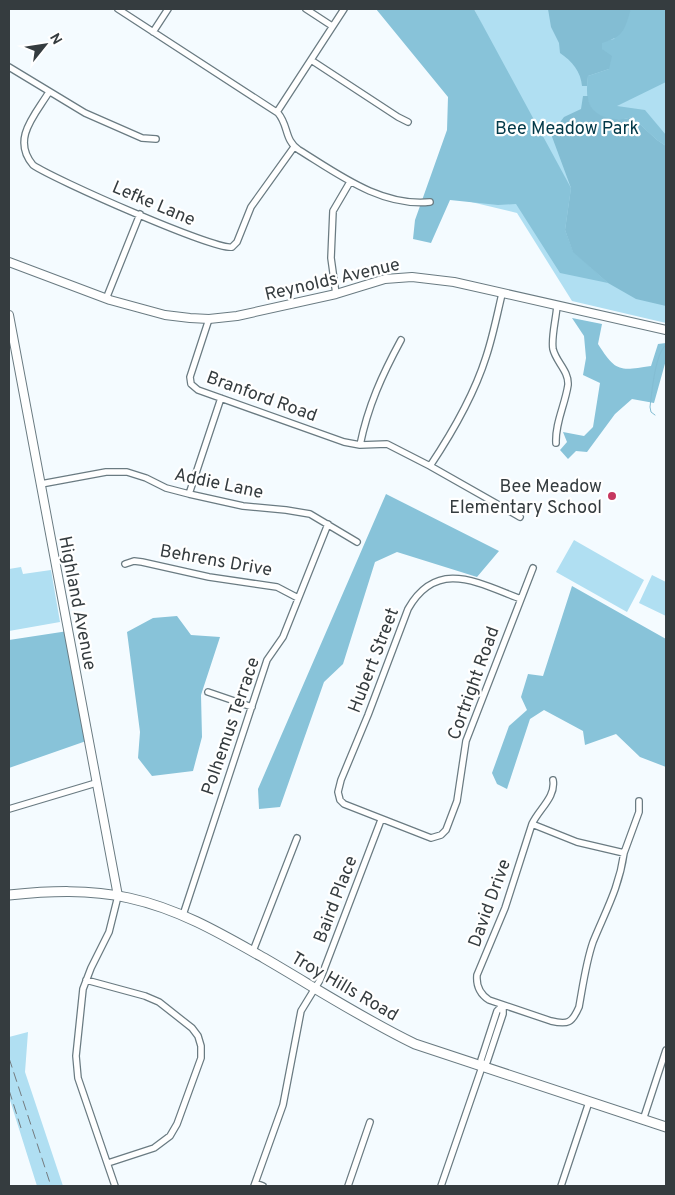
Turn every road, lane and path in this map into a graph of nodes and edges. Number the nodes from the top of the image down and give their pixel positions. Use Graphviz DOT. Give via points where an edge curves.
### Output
graph roads {
  1 [pos="118,9"];
  2 [pos="168,9"];
  3 [pos="306,9"];
  4 [pos="344,9"];
  5 [pos="332,26"];
  6 [pos="153,32"];
  7 [pos="311,60"];
  8 [pos="9,67"];
  9 [pos="50,92"];
  10 [pos="277,112"];
  11 [pos="408,122"];
  12 [pos="156,139"];
  13 [pos="294,147"];
  14 [pos="350,182"];
  15 [pos="430,202"];
  16 [pos="140,214"];
  17 [pos="9,262"];
  18 [pos="336,294"];
  19 [pos="502,294"];
  20 [pos="106,299"];
  21 [pos="557,306"];
  22 [pos="9,315"];
  23 [pos="209,319"];
  24 [pos="666,330"];
  25 [pos="401,340"];
  26 [pos="221,398"];
  27 [pos="556,442"];
  28 [pos="360,445"];
  29 [pos="430,466"];
  30 [pos="41,484"];
  31 [pos="188,494"];
  32 [pos="520,517"];
  33 [pos="328,524"];
  34 [pos="357,542"];
  35 [pos="125,564"];
  36 [pos="533,568"];
  37 [pos="298,598"];
  38 [pos="521,599"];
  39 [pos="208,692"];
  40 [pos="252,707"];
  41 [pos="553,780"];
  42 [pos="96,783"];
  43 [pos="639,801"];
  44 [pos="9,809"];
  45 [pos="381,820"];
  46 [pos="532,824"];
  47 [pos="297,838"];
  48 [pos="624,853"];
  49 [pos="9,895"];
  50 [pos="118,896"];
  51 [pos="184,915"];
  52 [pos="252,951"];
  53 [pos="86,980"];
  54 [pos="314,987"];
  55 [pos="503,1005"];
  56 [pos="666,1050"];
  57 [pos="482,1067"];
  58 [pos="589,1102"];
  59 [pos="644,1120"];
  60 [pos="370,1122"];
  61 [pos="666,1128"];
  62 [pos="108,1164"];
  63 [pos="255,1185"];
  64 [pos="115,1186"];
  65 [pos="263,1186"];
  66 [pos="348,1186"];
  67 [pos="442,1186"];
  68 [pos="560,1186"];
  1 -- 6 [label="street"];
  2 -- 6 [label="street"];
  3 -- 5 [label="street"];
  4 -- 5 [label="street"];
  5 -- 7 [label="street"];
  6 -- 10 [label="street"];
  7 -- 10 [label="street"];
  7 -- 11 [label="street"];
  8 -- 9 [label="street"];
  9 -- 12 [label="street" via="85,113 142,138"];
  9 -- 16 [label="street, Lefke Lane" via="23,138 29,160 39,169"];
  10 -- 13 [label="street"];
  13 -- 14 [label="street"];
  13 -- 16 [label="street, Lefke Lane" via="251,207 232,247 187,235"];
  14 -- 15 [label="street" via="382,196 416,204"];
  14 -- 18 [label="street" via="333,211 331,258"];
  16 -- 20 [label="street"];
  17 -- 20 [label="street, Reynolds Avenue"];
  18 -- 19 [label="street, Reynolds Avenue" via="385,279 412,276"];
  18 -- 23 [label="street, Reynolds Avenue"];
  19 -- 21 [label="street, Reynolds Avenue"];
  19 -- 29 [label="street" via="478,378"];
  20 -- 23 [label="street, Reynolds Avenue" via="165,315"];
  21 -- 24 [label="street, Reynolds Avenue"];
  21 -- 27 [label="street" via="553,349 567,375 568,385"];
  22 -- 30 [label="street, Highland Avenue"];
  23 -- 26 [label="street, Branford Road" via="190,381 198,390"];
  25 -- 28 [label="street" via="366,415"];
  26 -- 28 [label="street, Branford Road"];
  26 -- 31 [label="street"];
  28 -- 29 [label="street, Branford Road" via="388,444"];
  29 -- 32 [label="street, Branford Road"];
  30 -- 31 [label="street, Addie Lane" via="119,471 134,473"];
  30 -- 42 [label="street, Highland Avenue"];
  31 -- 33 [label="street, Addie Lane" via="243,506 301,512"];
  33 -- 34 [label="street, Addie Lane"];
  33 -- 37 [label="street, Polhemus Terrace"];
  35 -- 37 [label="street, Behrens Drive" via="142,562 209,577 277,587"];
  36 -- 38 [label="street, Cortright Road"];
  37 -- 40 [label="street, Polhemus Terrace" via="282,637 268,660"];
  38 -- 45 [label="street, Cortright Road" via="466,741 460,790 446,830 431,838"];
  38 -- 45 [label="street, Hubert Street" via="466,579 452,578 433,582 414,598 339,786 339,796 344,804"];
  39 -- 40 [label="street"];
  40 -- 51 [label="street, Polhemus Terrace"];
  41 -- 46 [label="street, David Drive" via="552,792"];
  42 -- 44 [label="street"];
  42 -- 50 [label="street, Highland Avenue"];
  43 -- 48 [label="street" via="639,812"];
  45 -- 54 [label="street, Baird Place" via="320,980"];
  46 -- 48 [label="street" via="577,842"];
  46 -- 55 [label="street, David Drive" via="505,908 477,975 477,985 482,994"];
  47 -- 52 [label="street"];
  48 -- 55 [label="street, David Drive" via="621,875 592,944 575,1016 570,1022 560,1023"];
  49 -- 50 [label="main road, Troy Hills Road" via="78,891"];
  50 -- 51 [label="main road, Troy Hills Road"];
  50 -- 53 [label="street" via="109,932"];
  51 -- 52 [label="main road, Troy Hills Road"];
  52 -- 54 [label="main road, Troy Hills Road"];
  53 -- 62 [label="street" via="76,1070"];
  53 -- 62 [label="street" via="160,1002 192,1028 201,1046 200,1058 170,1136 154,1148"];
  54 -- 57 [label="main road, Troy Hills Road" via="415,1044"];
  54 -- 63 [label="street, Baird Place" via="300,1010 283,1105"];
  55 -- 57 [label="street" via="497,1012 481,1060"];
  56 -- 59 [label="street"];
  57 -- 58 [label="main road, Troy Hills Road"];
  57 -- 67 [label="street"];
  58 -- 59 [label="main road, Troy Hills Road"];
  58 -- 68 [label="street"];
  59 -- 61 [label="main road, Troy Hills Road"];
  60 -- 66 [label="street"];
  62 -- 64 [label="street"];
  63 -- 65 [label="street"];
}
